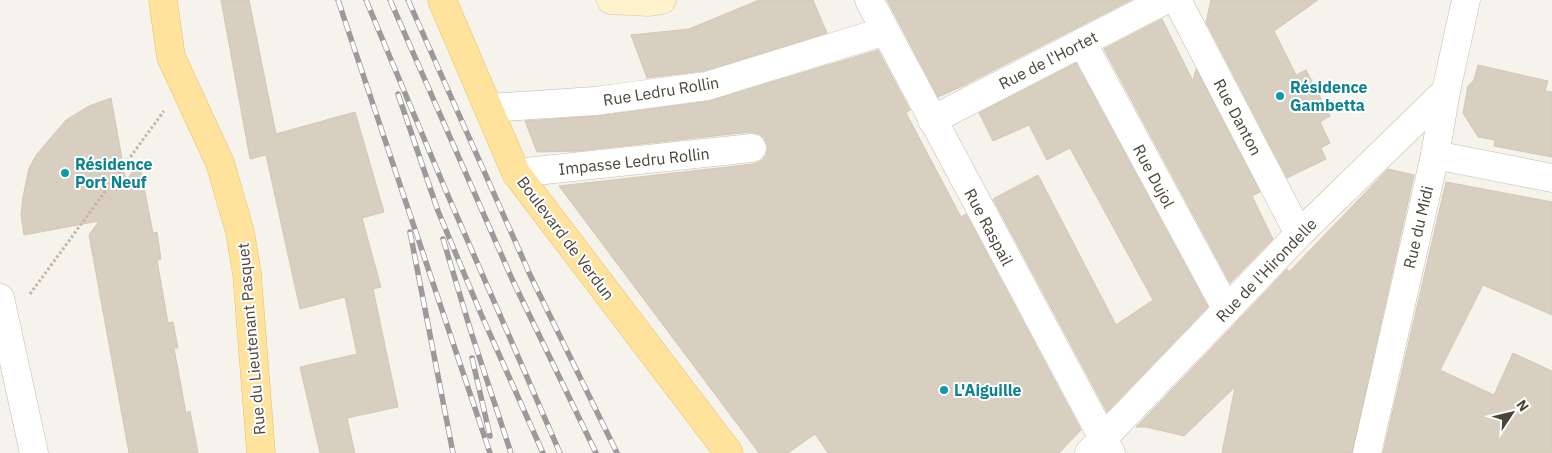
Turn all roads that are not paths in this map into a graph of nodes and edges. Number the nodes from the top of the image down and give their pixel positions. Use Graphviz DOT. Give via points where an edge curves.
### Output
graph roads {
  1 [pos="163,0"];
  2 [pos="442,0"];
  3 [pos="612,0"];
  4 [pos="662,0"];
  5 [pos="868,0"];
  6 [pos="1165,0"];
  7 [pos="1177,0"];
  8 [pos="1466,0"];
  9 [pos="885,31"];
  10 [pos="1082,42"];
  11 [pos="1446,90"];
  12 [pos="489,108"];
  13 [pos="932,120"];
  14 [pos="752,148"];
  15 [pos="1435,156"];
  16 [pos="516,173"];
  17 [pos="1552,178"];
  18 [pos="1300,234"];
  19 [pos="0,298"];
  20 [pos="1226,310"];
  21 [pos="1101,448"];
  22 [pos="34,453"];
  23 [pos="261,453"];
  24 [pos="729,453"];
  25 [pos="1367,453"];
  1 -- 23 [label="main road, Rue du Lieutenant Pasquet" via="171,57 220,164 240,232 248,274"];
  2 -- 12 [label="main road, Boulevard de Verdun"];
  3 -- 4 [label="main road"];
  5 -- 9 [label="street, Rue Raspail"];
  6 -- 10 [label="street, Rue de l'Hortet"];
  7 -- 18 [label="street, Rue Danton"];
  8 -- 11 [label="street, Rue du Midi"];
  9 -- 12 [label="street, Rue Ledru Rollin" via="707,86 595,101"];
  9 -- 13 [label="street, Rue Raspail"];
  10 -- 13 [label="street, Rue de l'Hortet"];
  10 -- 20 [label="street, Rue Dujol"];
  11 -- 15 [label="street, Rue du Midi"];
  11 -- 18 [label="street, Rue de l'Hirondelle"];
  12 -- 16 [label="main road, Boulevard de Verdun"];
  13 -- 21 [label="street, Rue Raspail"];
  14 -- 16 [label="street, Impasse Ledru Rollin"];
  15 -- 17 [label="street"];
  15 -- 25 [label="street, Rue du Midi"];
  16 -- 24 [label="main road, Boulevard de Verdun"];
  18 -- 20 [label="street, Rue de l'Hirondelle"];
  19 -- 22 [label="street"];
  20 -- 21 [label="street, Rue de l'Hirondelle"];
}
